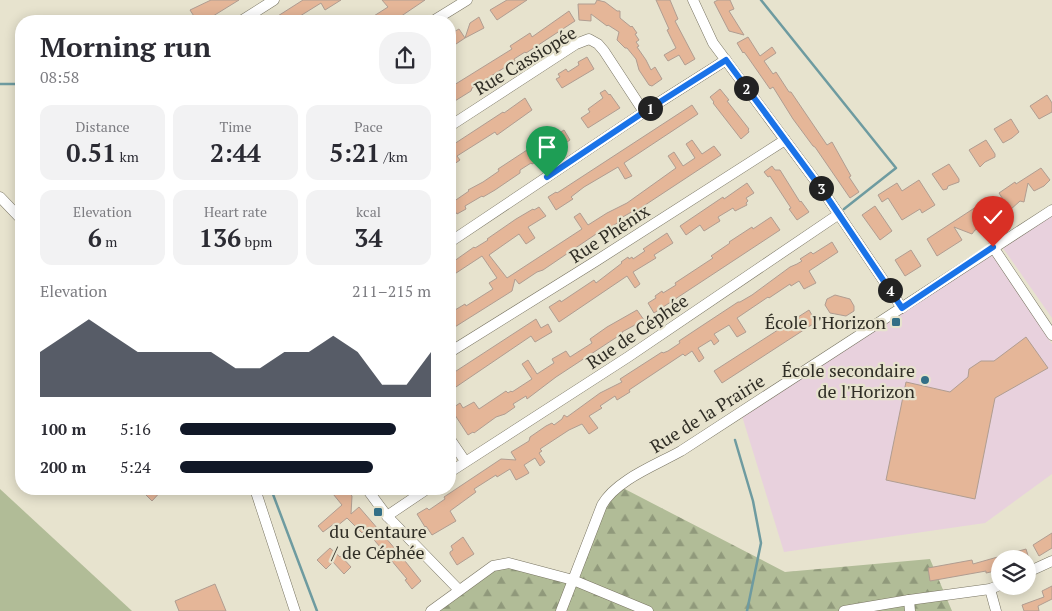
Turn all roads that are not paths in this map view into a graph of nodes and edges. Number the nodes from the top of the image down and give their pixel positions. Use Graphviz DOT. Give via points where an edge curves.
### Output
graph roads {
  1 [pos="274,0"];
  2 [pos="467,0"];
  3 [pos="693,0"];
  4 [pos="250,15"];
  5 [pos="443,15"];
  6 [pos="726,60"];
  7 [pos="644,112"];
  8 [pos="456,122"];
  9 [pos="784,140"];
  10 [pos="0,197"];
  11 [pos="1052,210"];
  12 [pos="15,213"];
  13 [pos="840,214"];
  14 [pos="456,238"];
  15 [pos="993,247"];
  16 [pos="902,308"];
  17 [pos="1052,336"];
  18 [pos="456,348"];
  19 [pos="456,448"];
  20 [pos="465,461"];
  21 [pos="456,468"];
  22 [pos="257,495"];
  23 [pos="371,495"];
  24 [pos="417,495"];
  25 [pos="387,516"];
  26 [pos="1052,561"];
  27 [pos="1036,568"];
  28 [pos="573,580"];
  29 [pos="991,588"];
  30 [pos="459,590"];
  31 [pos="995,595"];
  32 [pos="909,600"];
  33 [pos="295,611"];
  34 [pos="431,611"];
  35 [pos="561,611"];
  36 [pos="648,611"];
  37 [pos="844,611"];
  38 [pos="910,611"];
  39 [pos="996,611"];
  1 -- 4 [label="street"];
  2 -- 5 [label="street"];
  3 -- 6 [label="street" via="713,43"];
  6 -- 7 [label="street"];
  6 -- 9 [label="street"];
  7 -- 8 [label="street, Rue Cassiopée" via="604,51 589,39 576,44"];
  7 -- 14 [label="street"];
  9 -- 13 [label="street"];
  9 -- 18 [label="street, Rue Phénix"];
  10 -- 12 [label="street"];
  11 -- 15 [label="street, Rue de la Prairie"];
  13 -- 16 [label="street"];
  13 -- 20 [label="street, Rue de Céphée" via="628,358"];
  15 -- 16 [label="street, Rue de la Prairie"];
  15 -- 17 [label="street"];
  16 -- 28 [label="street, Rue de la Prairie" via="681,451 619,486 602,505"];
  19 -- 20 [label="street"];
  20 -- 21 [label="street, Rue de Céphée"];
  22 -- 33 [label="street"];
  23 -- 25 [label="street"];
  24 -- 25 [label="street"];
  25 -- 30 [label="street"];
  26 -- 27 [label="street"];
  28 -- 30 [label="street" via="509,563 493,566"];
  28 -- 35 [label="street, Rue de la Prairie"];
  28 -- 36 [label="street"];
  29 -- 32 [label="street"];
  30 -- 34 [label="street"];
  31 -- 39 [label="street"];
  32 -- 37 [label="street"];
  32 -- 38 [label="street"];
}
